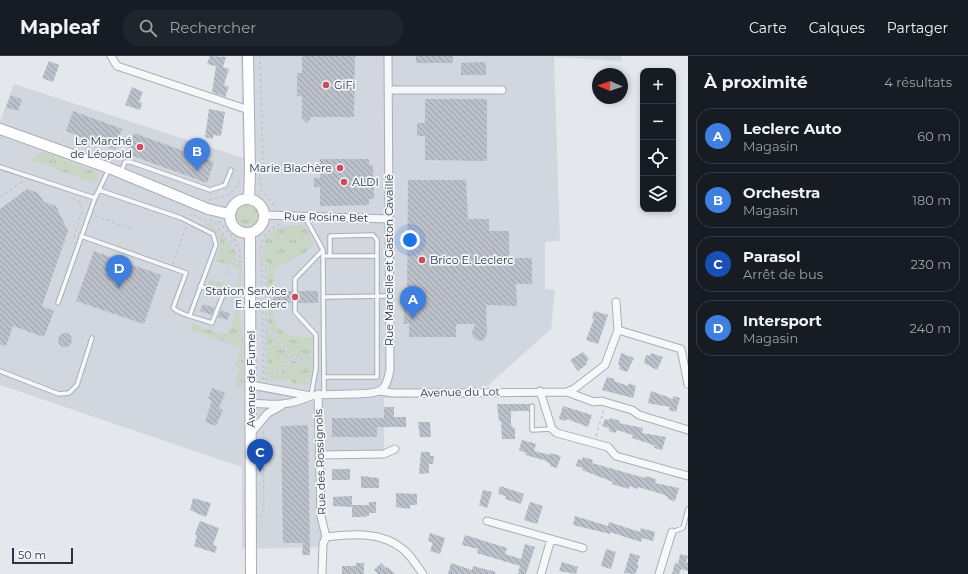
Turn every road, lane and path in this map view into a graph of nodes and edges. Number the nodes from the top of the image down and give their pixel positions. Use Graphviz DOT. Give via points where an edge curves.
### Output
graph roads {
  1 [pos="111,56"];
  2 [pos="248,56"];
  3 [pos="260,56"];
  4 [pos="388,56"];
  5 [pos="388,90"];
  6 [pos="502,90"];
  7 [pos="249,110"];
  8 [pos="0,130"];
  9 [pos="0,167"];
  10 [pos="109,168"];
  11 [pos="231,170"];
  12 [pos="255,172"];
  13 [pos="120,173"];
  14 [pos="24,180"];
  15 [pos="99,190"];
  16 [pos="68,196"];
  17 [pos="0,197"];
  18 [pos="95,198"];
  19 [pos="249,198"];
  20 [pos="208,209"];
  21 [pos="82,212"];
  22 [pos="89,214"];
  23 [pos="229,214"];
  24 [pos="264,215"];
  25 [pos="285,216"];
  26 [pos="305,217"];
  27 [pos="389,219"];
  28 [pos="188,220"];
  29 [pos="135,230"];
  30 [pos="250,233"];
  31 [pos="81,236"];
  32 [pos="79,241"];
  33 [pos="323,250"];
  34 [pos="323,256"];
  35 [pos="330,256"];
  36 [pos="377,256"];
  37 [pos="252,261"];
  38 [pos="240,262"];
  39 [pos="172,268"];
  40 [pos="226,274"];
  41 [pos="200,286"];
  42 [pos="377,296"];
  43 [pos="389,296"];
  44 [pos="323,297"];
  45 [pos="616,302"];
  46 [pos="58,303"];
  47 [pos="190,315"];
  48 [pos="266,327"];
  49 [pos="618,330"];
  50 [pos="92,338"];
  51 [pos="316,346"];
  52 [pos="324,346"];
  53 [pos="316,354"];
  54 [pos="292,359"];
  55 [pos="0,371"];
  56 [pos="324,377"];
  57 [pos="266,380"];
  58 [pos="688,384"];
  59 [pos="250,385"];
  60 [pos="262,387"];
  61 [pos="380,391"];
  62 [pos="540,391"];
  63 [pos="567,392"];
  64 [pos="318,394"];
  65 [pos="251,403"];
  66 [pos="606,403"];
  67 [pos="281,405"];
  68 [pos="532,406"];
  69 [pos="263,429"];
  70 [pos="552,429"];
  71 [pos="688,430"];
  72 [pos="250,434"];
  73 [pos="594,443"];
  74 [pos="395,449"];
  75 [pos="319,456"];
  76 [pos="688,476"];
  77 [pos="688,509"];
  78 [pos="487,521"];
  79 [pos="260,525"];
  80 [pos="672,532"];
  81 [pos="326,537"];
  82 [pos="551,539"];
  83 [pos="583,548"];
  84 [pos="251,574"];
  85 [pos="322,574"];
  86 [pos="423,574"];
  87 [pos="541,574"];
  88 [pos="659,574"];
  1 -- 7 [label="street" via="117,66"];
  2 -- 7 [label="main road"];
  3 -- 12 [label="path" via="263,164"];
  4 -- 5 [label="street, Rue Marcelle et Gaston Cavaillé"];
  5 -- 6 [label="street"];
  5 -- 27 [label="street, Rue Marcelle et Gaston Cavaillé"];
  7 -- 12 [label="main road"];
  8 -- 10 [label="main road"];
  9 -- 18 [label="lane"];
  10 -- 13 [label="main road"];
  10 -- 15 [label="lane"];
  11 -- 13 [label="lane" via="225,185 210,190 131,162 125,162"];
  12 -- 19 [label="main road"];
  12 -- 20 [label="path" via="241,173 238,185 229,195 209,199"];
  12 -- 25 [label="path" via="262,191 278,209 285,210"];
  13 -- 20 [label="main road"];
  14 -- 17 [label="path"];
  15 -- 18 [label="lane"];
  15 -- 28 [label="lane"];
  16 -- 21 [label="path" via="81,203"];
  18 -- 22 [label="lane"];
  19 -- 23 [label="main road" via="234,204"];
  19 -- 24 [label="main road" via="261,206"];
  20 -- 23 [label="main road"];
  20 -- 37 [label="path" via="208,215 215,218"];
  21 -- 22 [label="path"];
  21 -- 32 [label="path" via="72,239"];
  22 -- 29 [label="path"];
  22 -- 31 [label="lane"];
  23 -- 30 [label="main road" via="235,229"];
  24 -- 25 [label="street, Rue Rosine Bet"];
  24 -- 30 [label="main road" via="260,226"];
  25 -- 26 [label="street, Rue Rosine Bet"];
  25 -- 37 [label="path" via="284,223 271,229 264,237"];
  26 -- 27 [label="street, Rue Rosine Bet"];
  26 -- 33 [label="lane"];
  27 -- 43 [label="street, Rue Marcelle et Gaston Cavaillé"];
  28 -- 38 [label="path" via="191,213 203,220 211,220 226,239 234,243"];
  28 -- 39 [label="path"];
  28 -- 41 [label="lane" via="213,234 216,245"];
  30 -- 37 [label="main road, Avenue de Fumel"];
  31 -- 32 [label="lane"];
  31 -- 39 [label="lane"];
  32 -- 46 [label="lane"];
  33 -- 34 [label="lane"];
  33 -- 51 [label="lane" via="295,279 295,312 316,335"];
  34 -- 35 [label="lane"];
  34 -- 44 [label="lane"];
  35 -- 36 [label="lane"];
  35 -- 36 [label="lane" via="330,236 373,235 377,240"];
  36 -- 42 [label="lane"];
  37 -- 38 [label="path"];
  37 -- 48 [label="path" via="266,264"];
  37 -- 59 [label="main road, Avenue de Fumel"];
  37 -- 60 [label="path" via="262,265"];
  38 -- 40 [label="path" via="230,266"];
  39 -- 47 [label="lane" via="186,273 173,308 181,314"];
  41 -- 47 [label="lane"];
  41 -- 47 [label="lane" via="222,295 212,323"];
  42 -- 43 [label="lane"];
  42 -- 44 [label="lane"];
  42 -- 56 [label="lane" via="377,378"];
  43 -- 61 [label="street, Rue Marcelle et Gaston Cavaillé" via="390,370 386,384"];
  44 -- 52 [label="lane"];
  45 -- 49 [label="street"];
  48 -- 54 [label="path" via="287,349"];
  48 -- 57 [label="path"];
  49 -- 58 [label="street" via="681,349"];
  49 -- 63 [label="street" via="605,365"];
  50 -- 55 [label="lane" via="77,385 69,394 59,394"];
  51 -- 52 [label="lane"];
  51 -- 53 [label="lane"];
  52 -- 56 [label="lane"];
  53 -- 54 [label="path" via="301,360"];
  53 -- 64 [label="lane"];
  54 -- 57 [label="path" via="284,369"];
  56 -- 64 [label="lane"];
  57 -- 60 [label="path"];
  59 -- 60 [label="street"];
  59 -- 65 [label="main road, Avenue de Fumel"];
  60 -- 64 [label="street"];
  61 -- 62 [label="street, Avenue du Lot"];
  61 -- 64 [label="street"];
  62 -- 63 [label="street, Avenue du Lot"];
  62 -- 70 [label="street"];
  63 -- 66 [label="street, Avenue du Lot" via="594,402"];
  64 -- 67 [label="street"];
  64 -- 75 [label="street, Rue des Rossignols"];
  65 -- 67 [label="street"];
  65 -- 72 [label="main road, Avenue de Fumel"];
  66 -- 71 [label="street, Avenue du Lot"];
  66 -- 73 [label="path"];
  67 -- 72 [label="street" via="268,413"];
  68 -- 70 [label="lane" via="532,430"];
  69 -- 79 [label="path" via="264,506"];
  70 -- 73 [label="street" via="557,433"];
  72 -- 84 [label="main road, Avenue de Fumel"];
  73 -- 76 [label="street" via="608,447 616,456"];
  74 -- 75 [label="street" via="384,454"];
  75 -- 81 [label="street, Rue des Rossignols" via="321,516"];
  77 -- 80 [label="lane" via="683,528"];
  78 -- 82 [label="street"];
  80 -- 88 [label="street"];
  81 -- 85 [label="street" via="323,544"];
  81 -- 86 [label="street" via="375,535 392,541 404,550"];
  82 -- 83 [label="street"];
  82 -- 87 [label="street"];
}
